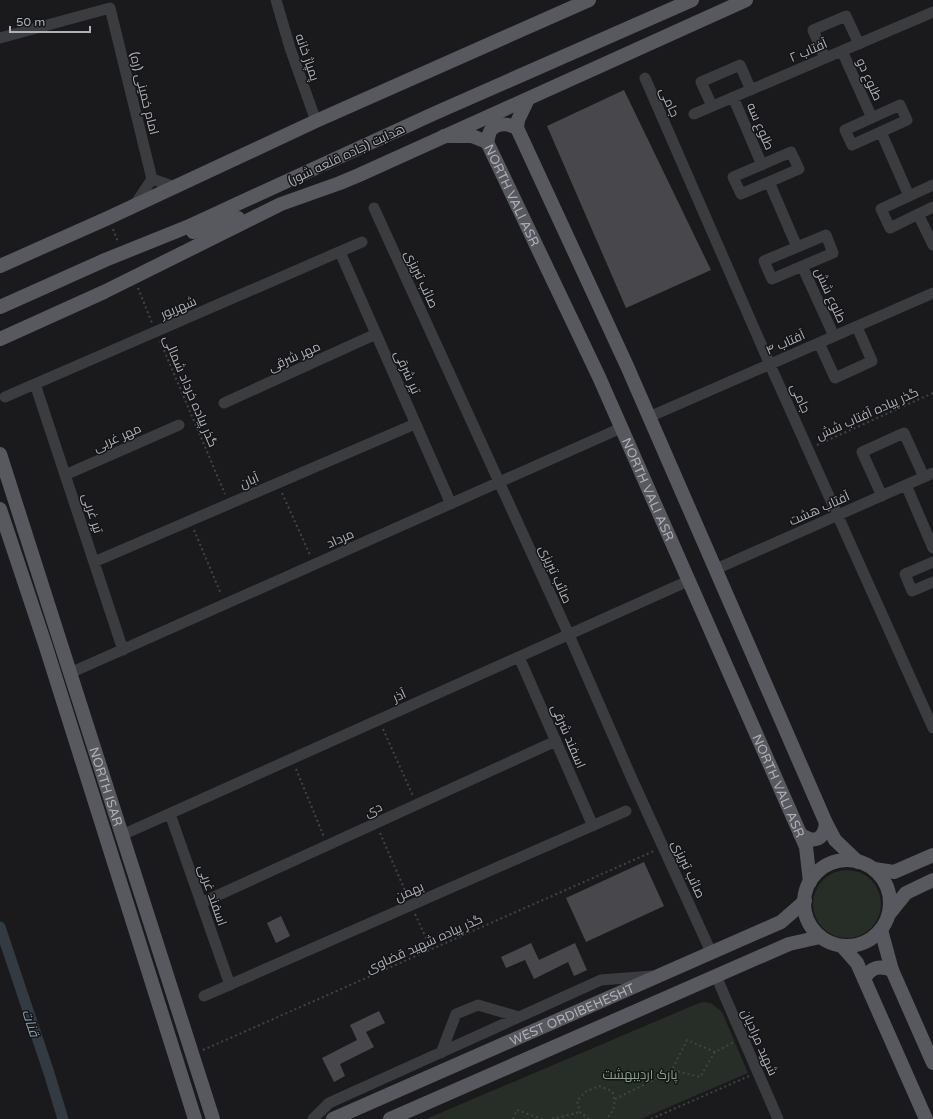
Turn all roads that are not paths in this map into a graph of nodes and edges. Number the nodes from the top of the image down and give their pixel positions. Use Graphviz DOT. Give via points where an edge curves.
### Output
graph roads {
  1 [pos="276,0"];
  2 [pos="589,0"];
  3 [pos="692,0"];
  4 [pos="740,0"];
  5 [pos="746,0"];
  6 [pos="109,4"];
  7 [pos="724,10"];
  8 [pos="933,12"];
  9 [pos="0,38"];
  10 [pos="858,44"];
  11 [pos="842,51"];
  12 [pos="825,58"];
  13 [pos="645,78"];
  14 [pos="751,90"];
  15 [pos="734,97"];
  16 [pos="528,99"];
  17 [pos="712,106"];
  18 [pos="694,114"];
  19 [pos="872,118"];
  20 [pos="316,121"];
  21 [pos="517,128"];
  22 [pos="880,132"];
  23 [pos="444,136"];
  24 [pos="487,142"];
  25 [pos="762,165"];
  26 [pos="152,179"];
  27 [pos="769,182"];
  28 [pos="933,185"];
  29 [pos="175,187"];
  30 [pos="909,196"];
  31 [pos="281,204"];
  32 [pos="134,206"];
  33 [pos="933,207"];
  34 [pos="374,208"];
  35 [pos="918,214"];
  36 [pos="362,242"];
  37 [pos="933,245"];
  38 [pos="797,247"];
  39 [pos="340,252"];
  40 [pos="105,260"];
  41 [pos="0,266"];
  42 [pos="802,266"];
  43 [pos="932,297"];
  44 [pos="0,307"];
  45 [pos="857,326"];
  46 [pos="376,334"];
  47 [pos="834,336"];
  48 [pos="0,339"];
  49 [pos="819,343"];
  50 [pos="770,364"];
  51 [pos="35,384"];
  52 [pos="5,397"];
  53 [pos="224,403"];
  54 [pos="649,417"];
  55 [pos="415,424"];
  56 [pos="179,425"];
  57 [pos="621,428"];
  58 [pos="0,454"];
  59 [pos="65,475"];
  60 [pos="928,475"];
  61 [pos="499,482"];
  62 [pos="906,485"];
  63 [pos="882,496"];
  64 [pos="451,504"];
  65 [pos="0,509"];
  66 [pos="838,515"];
  67 [pos="933,548"];
  68 [pos="94,562"];
  69 [pos="933,562"];
  70 [pos="716,569"];
  71 [pos="688,581"];
  72 [pos="933,582"];
  73 [pos="568,635"];
  74 [pos="123,650"];
  75 [pos="519,657"];
  76 [pos="70,674"];
  77 [pos="933,728"];
  78 [pos="556,740"];
  79 [pos="95,751"];
  80 [pos="80,756"];
  81 [pos="626,811"];
  82 [pos="170,814"];
  83 [pos="826,823"];
  84 [pos="593,826"];
  85 [pos="800,834"];
  86 [pos="122,836"];
  87 [pos="933,854"];
  88 [pos="858,862"];
  89 [pos="911,864"];
  90 [pos="874,869"];
  91 [pos="933,880"];
  92 [pos="810,882"];
  93 [pos="918,887"];
  94 [pos="805,901"];
  95 [pos="201,903"];
  96 [pos="890,914"];
  97 [pos="775,924"];
  98 [pos="881,930"];
  99 [pos="820,937"];
  100 [pos="842,946"];
  101 [pos="778,948"];
  102 [pos="711,952"];
  103 [pos="892,970"];
  104 [pos="659,975"];
  105 [pos="716,976"];
  106 [pos="864,979"];
  107 [pos="230,985"];
  108 [pos="204,996"];
  109 [pos="519,1017"];
  110 [pos="441,1053"];
  111 [pos="933,1063"];
  112 [pos="195,1119"];
  113 [pos="213,1119"];
  114 [pos="314,1119"];
  115 [pos="333,1119"];
  116 [pos="390,1119"];
  117 [pos="778,1119"];
  118 [pos="926,1119"];
  1 -- 20 [label="street, پمپاژ خانه"];
  2 -- 20 [label="main road"];
  3 -- 40 [label="main road, هدایت (جاده قلعه شور)" via="433,114 187,227"];
  4 -- 7 [label="main road"];
  5 -- 7 [label="main road"];
  6 -- 9 [label="street, امام خمینی (ره)"];
  6 -- 26 [label="street, امام خمینی (ره)"];
  7 -- 16 [label="main road"];
  8 -- 10 [label="street, آفتاب ۲"];
  10 -- 11 [label="street, آفتاب ۲"];
  10 -- 12 [label="street" via="846,16 820,27 813,30"];
  11 -- 12 [label="street, آفتاب ۲"];
  11 -- 19 [label="street, طلوع دو"];
  12 -- 14 [label="street, آفتاب ۲"];
  13 -- 50 [label="street, جامی"];
  14 -- 15 [label="street, آفتاب ۲"];
  14 -- 17 [label="street" via="740,65 702,82"];
  15 -- 17 [label="street, آفتاب ۲"];
  15 -- 25 [label="street, طلوع سه"];
  16 -- 21 [label="main road"];
  16 -- 23 [label="main road"];
  17 -- 18 [label="street, آفتاب ۲"];
  19 -- 22 [label="street" via="845,130 852,145"];
  19 -- 22 [label="street" via="900,105 907,120"];
  20 -- 29 [label="main road"];
  21 -- 24 [label="main road" via="499,125 491,130"];
  21 -- 54 [label="main road"];
  22 -- 30 [label="street"];
  23 -- 24 [label="main road, NORTH VALI ASR" via="472,136"];
  23 -- 31 [label="main road" via="340,183"];
  24 -- 57 [label="main road, NORTH VALI ASR"];
  25 -- 27 [label="street" via="733,177 741,194"];
  25 -- 27 [label="street" via="791,152 799,168"];
  26 -- 29 [label="street"];
  26 -- 32 [label="street"];
  27 -- 38 [label="street"];
  28 -- 30 [label="street"];
  29 -- 32 [label="main road"];
  30 -- 35 [label="street" via="881,209 890,228"];
  31 -- 40 [label="main road"];
  31 -- 48 [label="main road" via="104,292"];
  32 -- 41 [label="main road"];
  33 -- 35 [label="street"];
  34 -- 61 [label="street, صائب تبریزی"];
  35 -- 37 [label="street"];
  36 -- 39 [label="street, شهریور"];
  38 -- 42 [label="street" via="826,235 833,253"];
  38 -- 42 [label="street" via="764,261 772,278"];
  39 -- 46 [label="street, تیر شرقی"];
  39 -- 51 [label="street, شهریور"];
  40 -- 44 [label="main road, هدایت (جاده قلعه شور)"];
  42 -- 47 [label="street, طلوع شش"];
  43 -- 45 [label="street, آفتاب ۴"];
  45 -- 47 [label="street, آفتاب ۴"];
  45 -- 49 [label="street" via="872,361 835,378"];
  46 -- 53 [label="street, مهر شرقی"];
  46 -- 55 [label="street, تیر شرقی"];
  47 -- 49 [label="street, آفتاب ۴"];
  49 -- 50 [label="street, آفتاب ۴"];
  50 -- 54 [label="street, آفتاب ۴"];
  50 -- 66 [label="street, جامی"];
  51 -- 52 [label="street, شهریور"];
  51 -- 59 [label="street, تیر غربی"];
  54 -- 70 [label="main road"];
  55 -- 64 [label="street, تیر شرقی"];
  55 -- 68 [label="street, آبان"];
  56 -- 59 [label="street, مهر غربی"];
  57 -- 61 [label="street, مرداد"];
  57 -- 71 [label="main road, NORTH VALI ASR"];
  58 -- 76 [label="main road, NORTH ISAR"];
  59 -- 68 [label="street, تیر غربی"];
  60 -- 62 [label="street, آفتاب هشت"];
  60 -- 63 [label="street" via="904,433 862,452"];
  61 -- 64 [label="street, مرداد"];
  61 -- 73 [label="street, صائب تبریزی"];
  62 -- 63 [label="street, آفتاب هشت"];
  62 -- 67 [label="street"];
  63 -- 66 [label="street, آفتاب هشت"];
  64 -- 74 [label="street, مرداد"];
  65 -- 80 [label="main road, NORTH ISAR"];
  66 -- 70 [label="street, آفتاب هشت"];
  66 -- 77 [label="street, جامی"];
  68 -- 74 [label="street, تیر غربی"];
  69 -- 72 [label="street" via="905,574 912,591"];
  70 -- 83 [label="main road"];
  71 -- 73 [label="street, آذر"];
  71 -- 85 [label="main road, NORTH VALI ASR"];
  73 -- 75 [label="street, آذر"];
  73 -- 102 [label="street, صائب تبریزی"];
  74 -- 76 [label="street, مرداد"];
  75 -- 78 [label="street, اسفند شرقی"];
  75 -- 82 [label="street, آذر"];
  76 -- 79 [label="main road, NORTH ISAR"];
  78 -- 84 [label="street, اسفند شرقی"];
  78 -- 95 [label="street, دی"];
  79 -- 80 [label="main road"];
  79 -- 86 [label="main road, NORTH ISAR"];
  80 -- 112 [label="main road, NORTH ISAR"];
  81 -- 84 [label="street, بهمن"];
  82 -- 86 [label="street, آذر"];
  82 -- 95 [label="street, اسفند غربی"];
  83 -- 85 [label="main road" via="825,833 818,839 808,840"];
  83 -- 88 [label="main road" via="835,840"];
  84 -- 107 [label="street, بهمن"];
  85 -- 92 [label="main road, NORTH VALI ASR" via="806,847"];
  86 -- 113 [label="main road, NORTH ISAR"];
  87 -- 89 [label="main road"];
  88 -- 90 [label="main road"];
  88 -- 92 [label="main road" via="838,861 817,873"];
  89 -- 90 [label="main road" via="894,872"];
  89 -- 93 [label="main road" via="907,870 908,878"];
  90 -- 96 [label="main road" via="888,889 891,901"];
  91 -- 93 [label="main road"];
  92 -- 94 [label="main road"];
  93 -- 96 [label="main road" via="906,893"];
  94 -- 97 [label="main road, WEST ORDIBEHESHT" via="781,922"];
  94 -- 99 [label="main road" via="806,917"];
  95 -- 107 [label="street, اسفند غربی"];
  96 -- 98 [label="main road"];
  97 -- 101 [label="main road" via="782,931 783,940"];
  97 -- 102 [label="main road, WEST ORDIBEHESHT"];
  98 -- 100 [label="main road" via="866,942"];
  98 -- 103 [label="main road"];
  99 -- 100 [label="main road"];
  99 -- 101 [label="main road, WEST ORDIBEHESHT"];
  100 -- 106 [label="main road" via="857,963"];
  101 -- 105 [label="main road, WEST ORDIBEHESHT"];
  102 -- 104 [label="main road, WEST ORDIBEHESHT"];
  103 -- 106 [label="main road" via="884,966 876,967 868,972"];
  103 -- 111 [label="main road"];
  104 -- 109 [label="street" via="601,980"];
  104 -- 115 [label="main road, WEST ORDIBEHESHT"];
  105 -- 116 [label="main road, WEST ORDIBEHESHT"];
  105 -- 117 [label="street, شهید مرادیان"];
  106 -- 118 [label="main road"];
  107 -- 108 [label="street, بهمن"];
  109 -- 110 [label="street"];
  109 -- 110 [label="street" via="478,1005 456,1014"];
  110 -- 114 [label="street" via="329,1103"];
}
